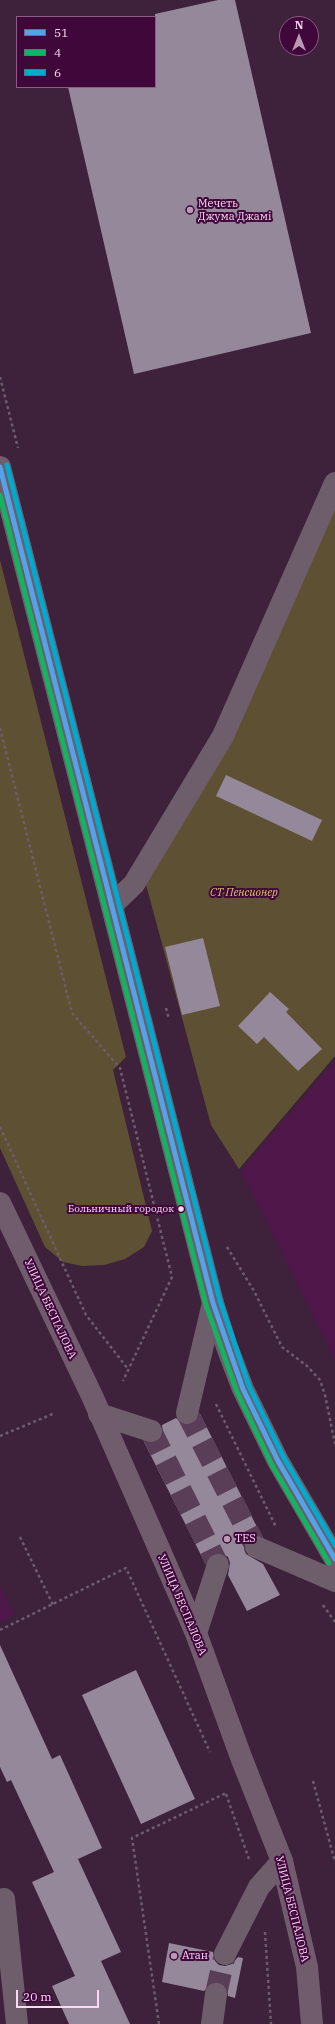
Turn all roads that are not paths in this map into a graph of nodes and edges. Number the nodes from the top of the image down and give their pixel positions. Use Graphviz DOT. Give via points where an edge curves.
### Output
graph roads {
  1 [pos="0,467"];
  2 [pos="335,483"];
  3 [pos="112,905"];
  4 [pos="0,1203"];
  5 [pos="213,1303"];
  6 [pos="187,1413"];
  7 [pos="98,1414"];
  8 [pos="151,1431"];
  9 [pos="256,1547"];
  10 [pos="332,1547"];
  11 [pos="218,1565"];
  12 [pos="335,1581"];
  13 [pos="196,1633"];
  14 [pos="282,1861"];
  15 [pos="4,1899"];
  16 [pos="225,1954"];
  17 [pos="216,1994"];
  18 [pos="17,2024"];
  19 [pos="212,2024"];
  20 [pos="312,2024"];
  1 -- 3 [label="main road"];
  2 -- 3 [label="lane" via="223,736 134,884"];
  3 -- 5 [label="main road"];
  4 -- 7 [label="main road, УЛИЦА БЕСПАЛОВА"];
  5 -- 6 [label="lane"];
  5 -- 10 [label="main road" via="243,1389 278,1461"];
  7 -- 8 [label="lane"];
  7 -- 13 [label="main road, УЛИЦА БЕСПАЛОВА"];
  9 -- 12 [label="lane"];
  11 -- 13 [label="lane"];
  13 -- 14 [label="main road, УЛИЦА БЕСПАЛОВА"];
  14 -- 16 [label="lane" via="259,1888"];
  14 -- 20 [label="main road, УЛИЦА БЕСПАЛОВА" via="307,1967"];
  15 -- 18 [label="lane"];
  17 -- 19 [label="lane"];
}
